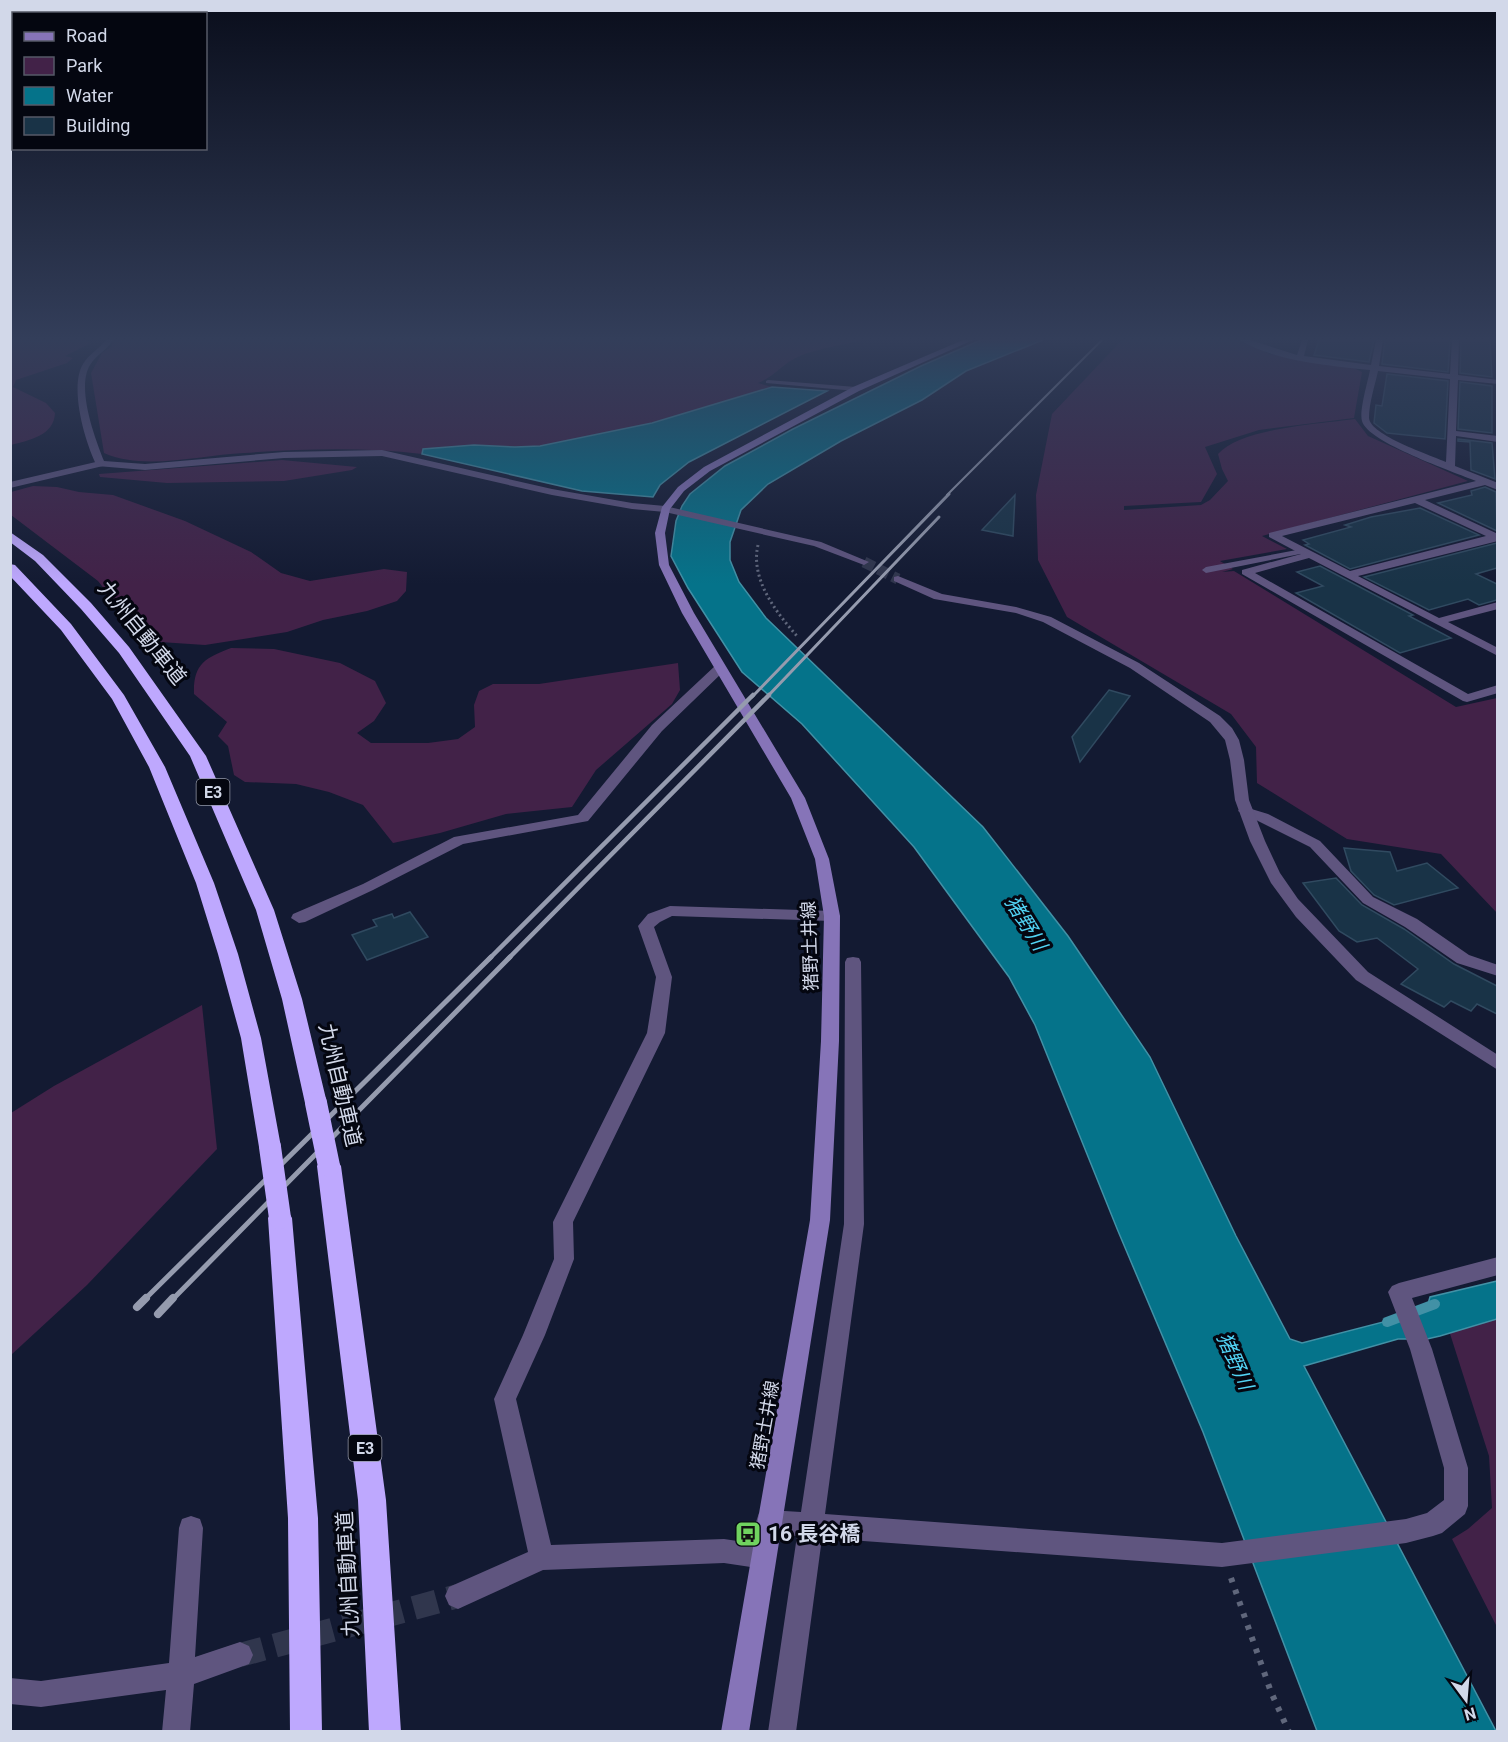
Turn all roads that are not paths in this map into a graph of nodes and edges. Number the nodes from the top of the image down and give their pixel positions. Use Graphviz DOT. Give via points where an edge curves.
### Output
graph roads {
  1 [pos="88,421"];
  2 [pos="796,421"];
  3 [pos="1366,421"];
  4 [pos="1452,421"];
  5 [pos="1452,433"];
  6 [pos="1497,439"];
  7 [pos="100,464"];
  8 [pos="1450,467"];
  9 [pos="1485,482"];
  10 [pos="10,485"];
  11 [pos="1497,487"];
  12 [pos="1415,499"];
  13 [pos="665,508"];
  14 [pos="10,536"];
  15 [pos="1496,537"];
  16 [pos="1305,553"];
  17 [pos="864,562"];
  18 [pos="10,568"];
  19 [pos="1206,570"];
  20 [pos="1348,575"];
  21 [pos="898,579"];
  22 [pos="1497,605"];
  23 [pos="1437,622"];
  24 [pos="1497,653"];
  25 [pos="720,668"];
  26 [pos="1497,689"];
  27 [pos="1245,811"];
  28 [pos="832,916"];
  29 [pos="299,918"];
  30 [pos="854,962"];
  31 [pos="1497,971"];
  32 [pos="1497,1064"];
  33 [pos="1497,1266"];
  34 [pos="768,1522"];
  35 [pos="191,1528"];
  36 [pos="542,1557"];
  37 [pos="764,1557"];
  38 [pos="458,1596"];
  39 [pos="240,1655"];
  40 [pos="180,1675"];
  41 [pos="10,1691"];
  42 [pos="176,1731"];
  43 [pos="306,1731"];
  44 [pos="385,1731"];
  45 [pos="735,1731"];
  46 [pos="782,1731"];
  1 -- 7 [label="street"];
  2 -- 13 [label="main road" via="707,469 681,489"];
  3 -- 8 [label="street" via="1370,429 1397,446"];
  4 -- 5 [label="street"];
  5 -- 6 [label="street"];
  5 -- 8 [label="street"];
  7 -- 10 [label="street"];
  7 -- 13 [label="street" via="145,467 284,455 382,453 531,488"];
  8 -- 9 [label="street"];
  9 -- 11 [label="street"];
  9 -- 12 [label="street"];
  12 -- 15 [label="street"];
  12 -- 16 [label="street" via="1273,536"];
  13 -- 17 [label="street" via="818,544"];
  13 -- 25 [label="main road, 猪野土井線" via="660,533 664,565"];
  14 -- 44 [label="highway, 九州自動車道 / E3, bridge" via="39,558 116,641 198,756 265,910 292,999 329,1166 372,1500"];
  15 -- 20 [label="street"];
  16 -- 19 [label="lane"];
  16 -- 20 [label="street"];
  16 -- 26 [label="street" via="1246,572 1467,698"];
  18 -- 43 [label="highway, E3, bridge" via="66,627 119,698 157,767 206,884 251,1038 280,1218 303,1518"];
  20 -- 23 [label="street"];
  21 -- 27 [label="street" via="928,593 1030,613 1058,623 1202,706 1234,742"];
  22 -- 23 [label="street"];
  23 -- 24 [label="street"];
  25 -- 28 [label="main road, 猪野土井線" via="798,798 822,859"];
  25 -- 29 [label="street" via="657,728 583,818 459,840"];
  27 -- 31 [label="street" via="1315,844 1368,900 1411,922 1463,959"];
  27 -- 32 [label="street" via="1285,893 1344,959 1362,975"];
  28 -- 34 [label="main road, 猪野土井線" via="820,1221"];
  28 -- 36 [label="street" via="670,911 646,926 664,977 656,1033 563,1222 564,1259 505,1399"];
  30 -- 46 [label="street" via="854,1224"];
  33 -- 34 [label="street" via="1399,1292 1456,1468 1456,1506 1433,1524 1406,1531 1222,1555"];
  34 -- 37 [label="main road, 猪野土井線"];
  35 -- 40 [label="street"];
  36 -- 37 [label="street" via="724,1551"];
  36 -- 38 [label="street"];
  37 -- 45 [label="main road, 猪野土井線"];
  39 -- 40 [label="street"];
  40 -- 41 [label="street" via="41,1694"];
  40 -- 42 [label="street"];
}
